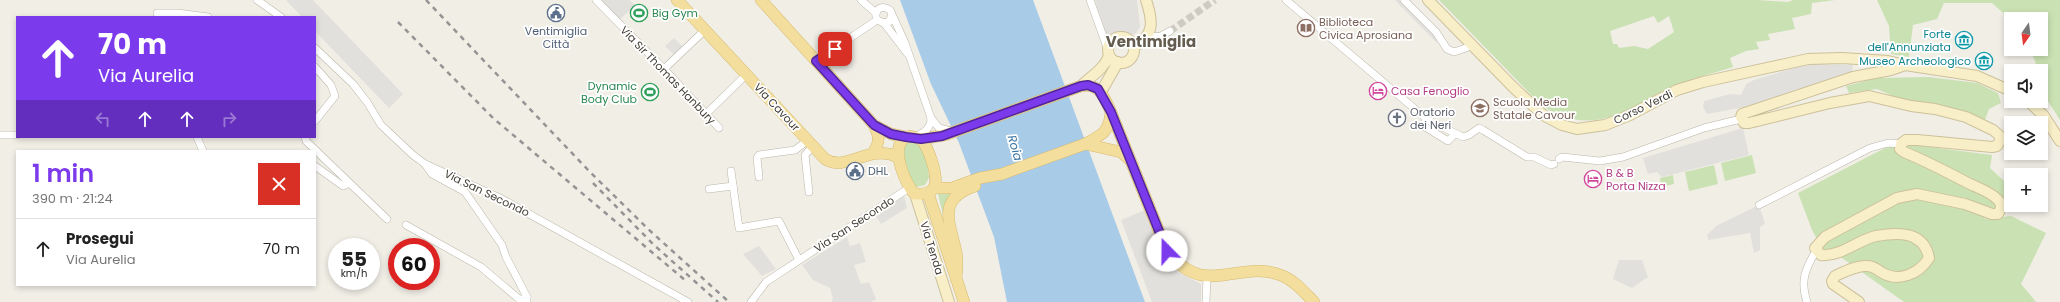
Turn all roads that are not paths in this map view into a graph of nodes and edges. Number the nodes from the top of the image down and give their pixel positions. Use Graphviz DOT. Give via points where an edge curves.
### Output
graph roads {
  1 [pos="257,0"];
  2 [pos="596,0"];
  3 [pos="677,0"];
  4 [pos="761,0"];
  5 [pos="861,0"];
  6 [pos="1090,0"];
  7 [pos="1146,0"];
  8 [pos="1286,0"];
  9 [pos="1404,0"];
  10 [pos="1428,0"];
  11 [pos="884,4"];
  12 [pos="157,13"];
  13 [pos="892,15"];
  14 [pos="200,16"];
  15 [pos="280,16"];
  16 [pos="879,19"];
  17 [pos="705,30"];
  18 [pos="1170,31"];
  19 [pos="1148,36"];
  20 [pos="1471,44"];
  21 [pos="1134,47"];
  22 [pos="316,49"];
  23 [pos="1108,53"];
  24 [pos="908,54"];
  25 [pos="816,61"];
  26 [pos="1118,62"];
  27 [pos="1905,65"];
  28 [pos="316,68"];
  29 [pos="664,69"];
  30 [pos="747,74"];
  31 [pos="1075,88"];
  32 [pos="2004,88"];
  33 [pos="1101,92"];
  34 [pos="2035,108"];
  35 [pos="1111,112"];
  36 [pos="706,114"];
  37 [pos="931,118"];
  38 [pos="316,120"];
  39 [pos="1741,120"];
  40 [pos="874,125"];
  41 [pos="719,128"];
  42 [pos="945,132"];
  43 [pos="0,135"];
  44 [pos="16,135"];
  45 [pos="197,138"];
  46 [pos="305,138"];
  47 [pos="914,138"];
  48 [pos="2060,141"];
  49 [pos="810,143"];
  50 [pos="1085,144"];
  51 [pos="1901,144"];
  52 [pos="203,150"];
  53 [pos="315,150"];
  54 [pos="316,151"];
  55 [pos="873,153"];
  56 [pos="898,157"];
  57 [pos="1131,161"];
  58 [pos="425,164"];
  59 [pos="316,167"];
  60 [pos="731,171"];
  61 [pos="1002,174"];
  62 [pos="759,177"];
  63 [pos="346,181"];
  64 [pos="733,186"];
  65 [pos="709,189"];
  66 [pos="935,190"];
  67 [pos="912,191"];
  68 [pos="809,192"];
  69 [pos="1759,206"];
  70 [pos="387,219"];
  71 [pos="406,225"];
  72 [pos="1816,251"];
  73 [pos="799,260"];
  74 [pos="1207,277"];
  75 [pos="956,280"];
  76 [pos="527,300"];
  77 [pos="688,302"];
  78 [pos="751,302"];
  79 [pos="949,302"];
  80 [pos="964,302"];
  81 [pos="1206,302"];
  82 [pos="1314,302"];
  83 [pos="1807,302"];
  84 [pos="1859,302"];
  1 -- 15 [label="street"];
  2 -- 29 [label="street, Via Sir Thomas Hanbury"];
  3 -- 17 [label="main road, Via Cavour"];
  4 -- 25 [label="main road"];
  5 -- 16 [label="street"];
  6 -- 23 [label="street"];
  7 -- 19 [label="street" via="1150,14"];
  8 -- 39 [label="street" via="1428,120 1463,137 1469,136 1479,128 1527,157 1534,157 1551,165 1558,160 1600,161 1622,157 1704,128"];
  9 -- 20 [label="street" via="1436,32 1447,49 1454,52"];
  10 -- 20 [label="street, Corso Verdi"];
  11 -- 13 [label="street"];
  11 -- 16 [label="street" via="880,7"];
  12 -- 14 [label="street"];
  13 -- 16 [label="street" via="889,22"];
  13 -- 24 [label="street"];
  16 -- 24 [label="street"];
  16 -- 25 [label="street"];
  17 -- 29 [label="street"];
  17 -- 30 [label="main road, Via Cavour"];
  18 -- 19 [label="street" via="1161,36"];
  19 -- 21 [label="street"];
  20 -- 27 [label="street, Corso Verdi" via="1543,115 1562,125 1577,129 1605,125 1677,90 1808,59 1865,59"];
  21 -- 23 [label="street" via="1129,40 1119,37 1109,44"];
  21 -- 26 [label="street" via="1130,59"];
  22 -- 58 [label="street, Via San Secondo" via="353,84 382,125"];
  23 -- 26 [label="street"];
  23 -- 31 [label="street" via="1099,72"];
  24 -- 37 [label="street"];
  25 -- 40 [label="main road"];
  26 -- 33 [label="street"];
  27 -- 32 [label="street, Corso Verdi" via="1977,76"];
  27 -- 39 [label="street" via="1853,77 1742,114"];
  28 -- 38 [label="street" via="331,85 335,96"];
  29 -- 36 [label="street, Via Sir Thomas Hanbury"];
  30 -- 36 [label="street"];
  30 -- 49 [label="main road, Via Cavour"];
  31 -- 33 [label="main road" via="1088,85"];
  31 -- 42 [label="main road"];
  33 -- 35 [label="main road"];
  34 -- 48 [label="street" via="2044,116"];
  35 -- 50 [label="main road" via="1110,123 1103,134"];
  35 -- 57 [label="main road"];
  36 -- 41 [label="street, Via Sir Thomas Hanbury"];
  37 -- 42 [label="street"];
  37 -- 47 [label="street" via="931,124 926,131"];
  39 -- 51 [label="street" via="1749,123 1869,96 1966,117 1994,130 2000,136 1998,146 1992,147 1917,140 1906,140"];
  40 -- 47 [label="main road" via="891,134"];
  40 -- 55 [label="main road" via="879,135 879,144"];
  42 -- 47 [label="main road"];
  43 -- 44 [label="street"];
  45 -- 52 [label="street"];
  46 -- 53 [label="street"];
  47 -- 56 [label="main road" via="899,146"];
  47 -- 66 [label="main road" via="929,155 935,176"];
  49 -- 55 [label="main road, Via Cavour" via="825,159 838,164"];
  49 -- 62 [label="street" via="795,150 759,155 756,158"];
  49 -- 68 [label="street" via="806,155"];
  50 -- 57 [label="main road" via="1121,152"];
  50 -- 61 [label="main road"];
  51 -- 69 [label="street" via="1888,143 1870,148"];
  51 -- 72 [label="street" via="1900,148 1904,152 1938,167 1998,200 2001,206 1998,214 1917,194 1897,198 1825,237 1816,245"];
  54 -- 63 [label="street"];
  55 -- 56 [label="main road, Via Cavour" via="887,153"];
  56 -- 67 [label="main road"];
  57 -- 74 [label="main road" via="1167,251 1177,263 1192,273"];
  58 -- 76 [label="street" via="432,174 465,192 502,245"];
  58 -- 77 [label="street, Via San Secondo" via="502,198"];
  59 -- 63 [label="street" via="343,186 346,185"];
  60 -- 64 [label="street"];
  61 -- 66 [label="main road" via="980,178 952,188"];
  61 -- 75 [label="main road" via="967,189 957,196 949,208 948,224 958,257"];
  63 -- 70 [label="street"];
  64 -- 65 [label="street"];
  64 -- 73 [label="street" via="739,228 779,221"];
  66 -- 67 [label="main road"];
  66 -- 75 [label="main road"];
  67 -- 73 [label="street, Via San Secondo"];
  67 -- 79 [label="street, Via Tenda"];
  71 -- 76 [label="street" via="481,267 519,299"];
  72 -- 83 [label="street" via="1804,276 1802,289"];
  72 -- 84 [label="street" via="1826,255 1876,236 1906,234 1915,236 1927,249 1929,258 1920,269 1910,275 1890,276 1873,266 1866,266 1835,276 1833,284"];
  73 -- 78 [label="street, Via San Secondo" via="764,279"];
  74 -- 81 [label="street"];
  74 -- 82 [label="main road" via="1272,272 1285,277"];
  75 -- 80 [label="main road"];
}
